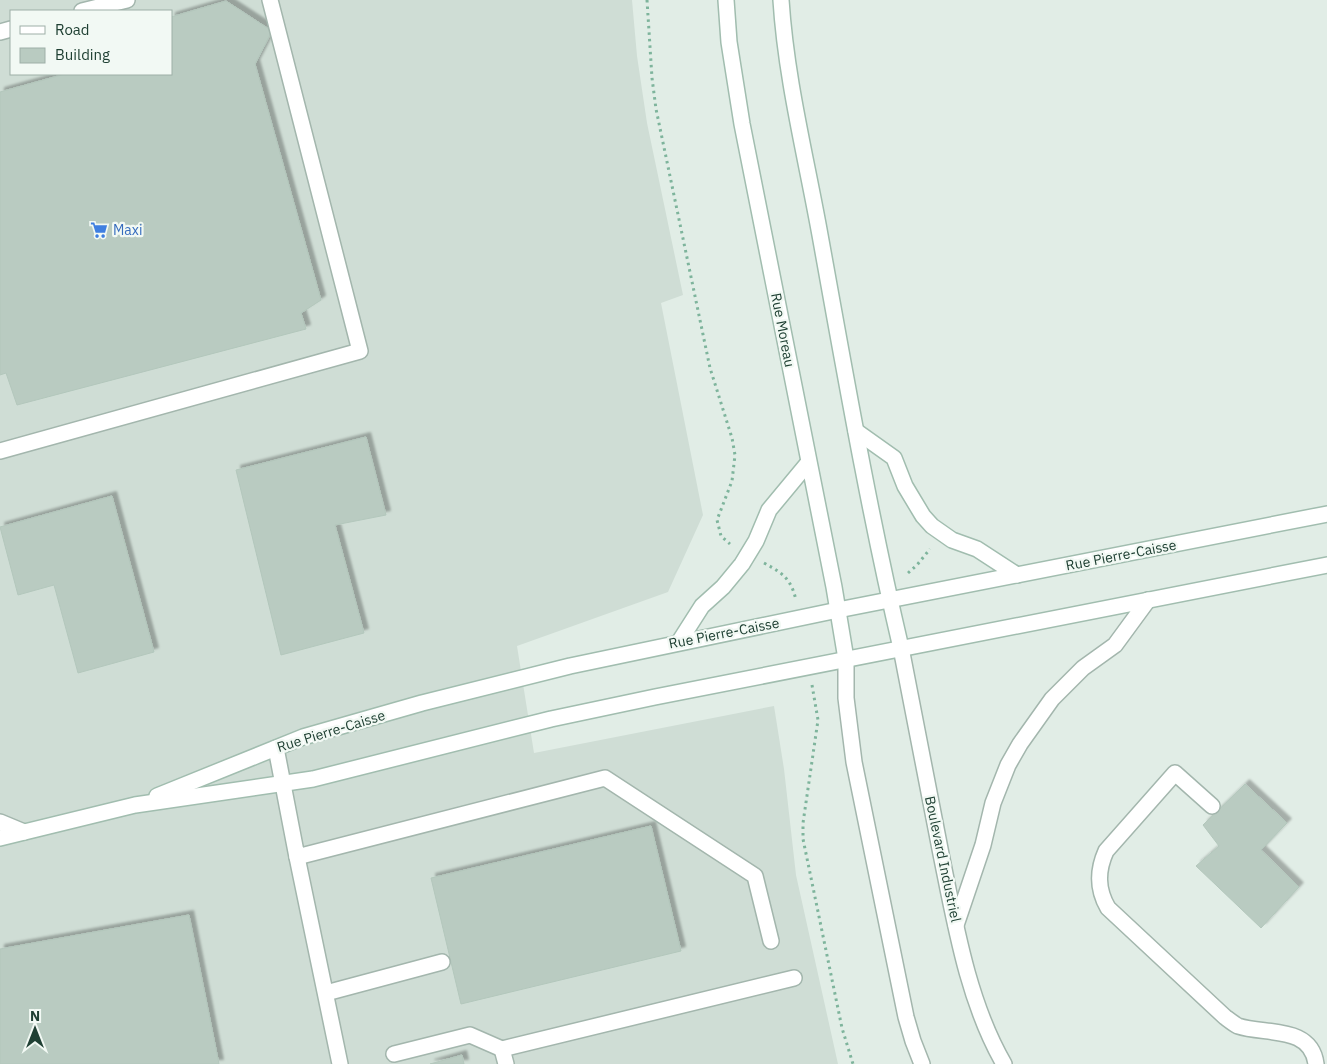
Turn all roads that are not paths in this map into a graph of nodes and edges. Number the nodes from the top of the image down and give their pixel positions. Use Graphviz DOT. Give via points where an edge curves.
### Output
graph roads {
  1 [pos="127,0"];
  2 [pos="270,0"];
  3 [pos="726,0"];
  4 [pos="781,0"];
  5 [pos="86,10"];
  6 [pos="856,431"];
  7 [pos="0,451"];
  8 [pos="808,463"];
  9 [pos="1327,514"];
  10 [pos="1327,565"];
  11 [pos="1018,575"];
  12 [pos="1148,600"];
  13 [pos="890,601"];
  14 [pos="838,610"];
  15 [pos="679,642"];
  16 [pos="900,648"];
  17 [pos="846,659"];
  18 [pos="276,748"];
  19 [pos="283,783"];
  20 [pos="135,805"];
  21 [pos="1212,806"];
  22 [pos="0,822"];
  23 [pos="24,832"];
  24 [pos="0,838"];
  25 [pos="297,857"];
  26 [pos="956,925"];
  27 [pos="771,941"];
  28 [pos="442,962"];
  29 [pos="794,978"];
  30 [pos="326,994"];
  31 [pos="502,1049"];
  32 [pos="394,1054"];
  33 [pos="340,1064"];
  34 [pos="506,1064"];
  35 [pos="922,1064"];
  36 [pos="1004,1064"];
  37 [pos="1316,1064"];
  1 -- 5 [label="main road"];
  2 -- 7 [label="main road" via="360,351"];
  3 -- 8 [label="main road, Rue Moreau" via="742,124"];
  4 -- 6 [label="main road" via="800,131"];
  6 -- 11 [label="main road" via="894,458 912,499 932,526 952,540 978,549"];
  6 -- 13 [label="main road"];
  8 -- 14 [label="main road, Rue Moreau"];
  8 -- 15 [label="main road" via="769,510 756,542 742,564 724,587 702,606"];
  9 -- 11 [label="main road, Rue Pierre-Caisse"];
  10 -- 12 [label="main road, Rue Pierre-Caisse"];
  11 -- 13 [label="main road, Rue Pierre-Caisse"];
  12 -- 16 [label="main road, Rue Pierre-Caisse"];
  12 -- 26 [label="main road" via="1115,645 1083,668 1052,699 1020,744 995,797 983,845"];
  13 -- 14 [label="main road, Rue Pierre-Caisse"];
  13 -- 16 [label="main road"];
  14 -- 15 [label="main road, Rue Pierre-Caisse"];
  14 -- 17 [label="main road, Rue Moreau"];
  15 -- 18 [label="main road, Rue Pierre-Caisse" via="422,704 303,737"];
  16 -- 17 [label="main road, Rue Pierre-Caisse"];
  16 -- 26 [label="main road, Boulevard Industriel"];
  17 -- 19 [label="main road, Rue Pierre-Caisse" via="610,706 339,773"];
  17 -- 35 [label="main road" via="846,698 854,762 906,1017"];
  18 -- 19 [label="main road"];
  18 -- 20 [label="main road, Rue Pierre-Caisse"];
  19 -- 20 [label="main road, Rue Pierre-Caisse"];
  19 -- 25 [label="main road"];
  20 -- 23 [label="main road, Rue Pierre-Caisse"];
  21 -- 37 [label="main road" via="1175,773 1106,851 1100,864 1101,896 1108,908 1225,1017 1237,1025 1300,1038 1309,1047"];
  22 -- 23 [label="main road"];
  23 -- 24 [label="main road, Rue Pierre-Caisse"];
  25 -- 27 [label="main road" via="605,778 755,876"];
  25 -- 30 [label="main road"];
  26 -- 36 [label="main road, Boulevard Industriel" via="986,1029"];
  28 -- 30 [label="main road"];
  29 -- 31 [label="main road"];
  30 -- 33 [label="main road"];
  31 -- 32 [label="main road" via="470,1035"];
  31 -- 34 [label="main road"];
}
